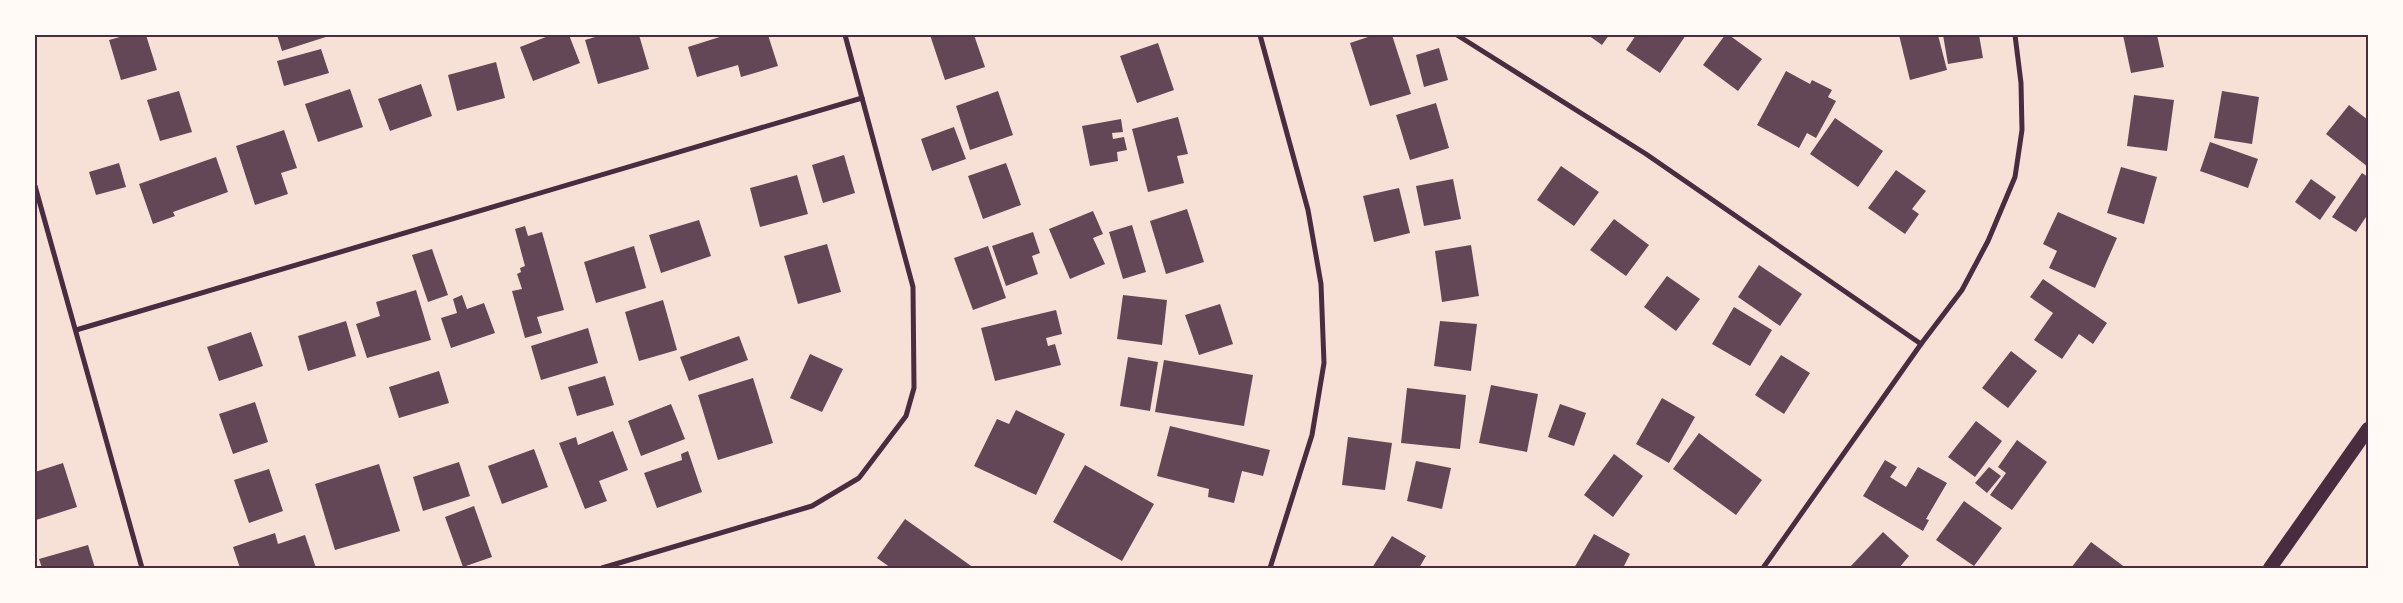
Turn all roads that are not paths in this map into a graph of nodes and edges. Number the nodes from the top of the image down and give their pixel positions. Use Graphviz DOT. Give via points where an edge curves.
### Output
graph roads {
  1 [pos="845,35"];
  2 [pos="1260,35"];
  3 [pos="1458,35"];
  4 [pos="2014,35"];
  5 [pos="862,98"];
  6 [pos="35,186"];
  7 [pos="76,330"];
  8 [pos="1921,344"];
  9 [pos="2368,429"];
  10 [pos="142,568"];
  11 [pos="602,568"];
  12 [pos="1270,568"];
  13 [pos="1763,568"];
  14 [pos="2270,568"];
  1 -- 5 [label="street"];
  2 -- 12 [label="street" via="1308,210 1321,284 1324,362 1312,436"];
  3 -- 8 [label="street" via="1646,154"];
  4 -- 8 [label="street" via="2021,83 2022,130 2015,177 1988,241 1962,290"];
  5 -- 7 [label="street"];
  5 -- 11 [label="street" via="913,287 914,388 906,416 859,478 812,506"];
  6 -- 7 [label="street"];
  7 -- 10 [label="street"];
  8 -- 13 [label="street"];
  9 -- 14 [label="highway"];
}
